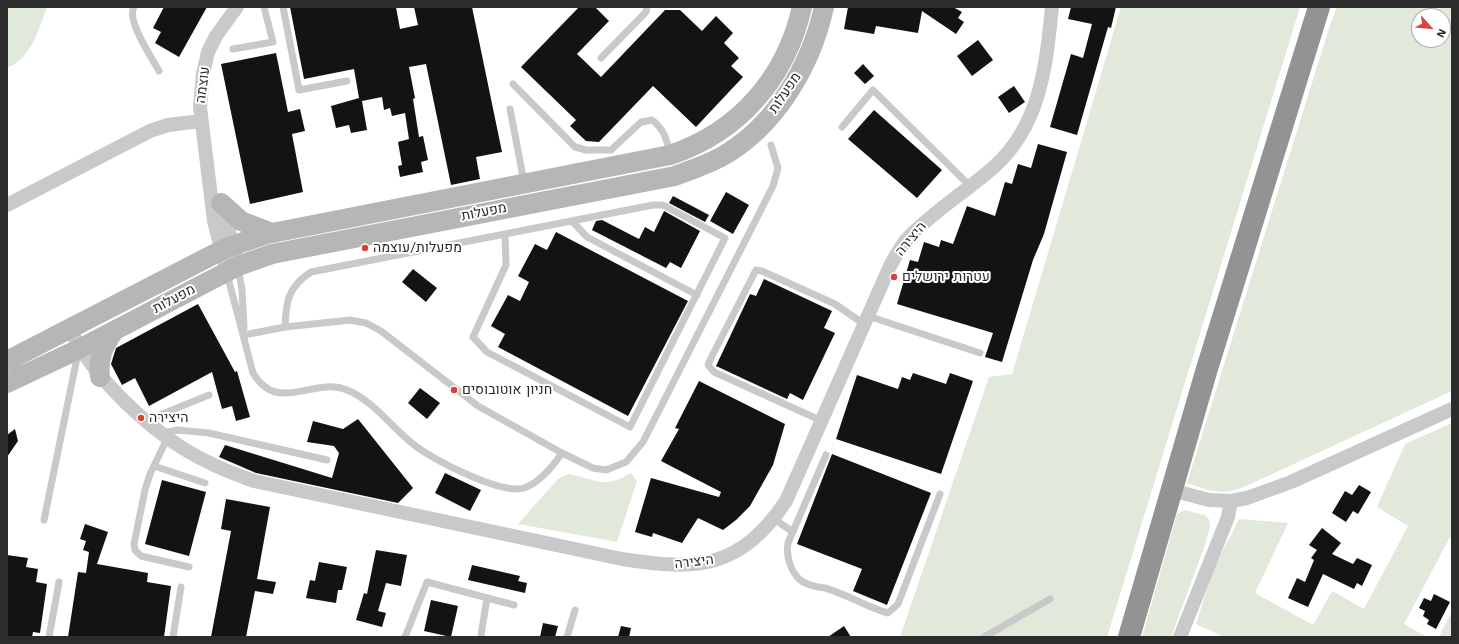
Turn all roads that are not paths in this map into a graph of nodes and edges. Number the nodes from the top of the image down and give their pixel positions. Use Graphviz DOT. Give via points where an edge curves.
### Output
graph roads {
  1 [pos="134,7"];
  2 [pos="236,7"];
  3 [pos="264,7"];
  4 [pos="283,7"];
  5 [pos="647,7"];
  6 [pos="802,7"];
  7 [pos="824,7"];
  8 [pos="1052,7"];
  9 [pos="1317,12"];
  10 [pos="233,49"];
  11 [pos="601,58"];
  12 [pos="160,71"];
  13 [pos="347,81"];
  14 [pos="514,84"];
  15 [pos="510,109"];
  16 [pos="201,121"];
  17 [pos="842,127"];
  18 [pos="771,145"];
  19 [pos="670,155"];
  20 [pos="208,171"];
  21 [pos="524,183"];
  22 [pos="970,186"];
  23 [pos="221,202"];
  24 [pos="7,205"];
  25 [pos="572,221"];
  26 [pos="272,232"];
  27 [pos="505,234"];
  28 [pos="227,248"];
  29 [pos="232,269"];
  30 [pos="697,295"];
  31 [pos="866,320"];
  32 [pos="285,327"];
  33 [pos="70,329"];
  34 [pos="114,331"];
  35 [pos="244,334"];
  36 [pos="79,349"];
  37 [pos="980,352"];
  38 [pos="7,361"];
  39 [pos="100,377"];
  40 [pos="7,383"];
  41 [pos="209,395"];
  42 [pos="1452,409"];
  43 [pos="145,421"];
  44 [pos="822,421"];
  45 [pos="163,436"];
  46 [pos="562,453"];
  47 [pos="826,455"];
  48 [pos="327,460"];
  49 [pos="154,466"];
  50 [pos="205,484"];
  51 [pos="1171,490"];
  52 [pos="940,494"];
  53 [pos="1231,501"];
  54 [pos="774,519"];
  55 [pos="44,520"];
  56 [pos="793,532"];
  57 [pos="189,567"];
  58 [pos="59,582"];
  59 [pos="181,587"];
  60 [pos="487,598"];
  61 [pos="1050,599"];
  62 [pos="514,605"];
  63 [pos="575,610"];
  64 [pos="481,635"];
  65 [pos="50,637"];
  66 [pos="173,637"];
  67 [pos="405,637"];
  68 [pos="567,637"];
  69 [pos="984,637"];
  70 [pos="1129,637"];
  71 [pos="1180,637"];
  1 -- 12 [label="lane" via="131,11 132,21"];
  2 -- 16 [label="street, עוצמה" via="208,52 203,74"];
  3 -- 10 [label="lane" via="273,42"];
  4 -- 13 [label="lane" via="299,90"];
  5 -- 11 [label="lane" via="646,12"];
  6 -- 19 [label="street, מפעלות" via="784,57 759,96 742,114 711,138"];
  7 -- 29 [label="street, מפעלות" via="803,66 776,109 743,142 700,167 675,176 294,249"];
  8 -- 22 [label="street, היצירה" via="1044,75 1030,119 996,166"];
  9 -- 51 [label="highway"];
  14 -- 19 [label="lane" via="575,147 586,150 611,150 641,122 652,120 660,127 667,140"];
  15 -- 21 [label="lane"];
  16 -- 20 [label="street, עוצמה"];
  16 -- 24 [label="street" via="168,125 150,131"];
  17 -- 22 [label="lane" via="873,90"];
  18 -- 46 [label="lane" via="778,168 773,186 643,442 626,462 606,470 593,468"];
  19 -- 21 [label="street, מפעלות"];
  20 -- 23 [label="street, עוצמה"];
  20 -- 28 [label="street, עוצמה" via="214,221"];
  21 -- 26 [label="street, מפעלות"];
  22 -- 31 [label="street, היצירה" via="934,214 905,242 890,266"];
  23 -- 26 [label="street" via="241,221"];
  23 -- 28 [label="street, עוצמה"];
  25 -- 27 [label="lane"];
  25 -- 30 [label="lane" via="587,237"];
  25 -- 30 [label="lane" via="663,205 725,238"];
  26 -- 28 [label="street, מפעלות"];
  27 -- 30 [label="lane" via="506,265 473,337 487,352 630,427"];
  27 -- 32 [label="lane" via="311,272 299,279 291,292 286,303"];
  28 -- 29 [label="street, עוצמה"];
  28 -- 33 [label="street, מפעלות"];
  29 -- 34 [label="street, מפעלות"];
  29 -- 35 [label="lane"];
  29 -- 35 [label="lane" via="244,301"];
  31 -- 37 [label="lane"];
  31 -- 44 [label="street, היצירה"];
  31 -- 44 [label="lane" via="756,270 711,358 708,365 714,372"];
  32 -- 35 [label="lane"];
  32 -- 46 [label="lane" via="350,320 366,323 381,331 478,406"];
  33 -- 36 [label="street, היצירה"];
  33 -- 38 [label="street, מפעלות"];
  34 -- 36 [label="street, מפעלות"];
  34 -- 39 [label="street" via="99,358"];
  35 -- 46 [label="lane" via="253,373 259,383 267,389 282,394 330,386 353,392 418,448 483,481 505,488 523,488 532,484 555,464"];
  36 -- 39 [label="street, היצירה"];
  36 -- 40 [label="street, מפעלות"];
  36 -- 55 [label="lane"];
  39 -- 43 [label="street, היצירה"];
  41 -- 43 [label="lane"];
  42 -- 53 [label="street" via="1291,482"];
  43 -- 45 [label="street, היצירה"];
  44 -- 54 [label="street, היצירה" via="797,479"];
  45 -- 48 [label="lane" via="178,430 209,433"];
  45 -- 49 [label="lane"];
  45 -- 54 [label="street, היצירה" via="203,461 254,481 656,564 681,566 726,557 744,547"];
  47 -- 56 [label="lane"];
  49 -- 50 [label="lane"];
  49 -- 57 [label="lane" via="145,490 135,550 141,556"];
  51 -- 53 [label="street" via="1209,500"];
  51 -- 70 [label="highway"];
  52 -- 56 [label="lane" via="898,604 888,613 800,580 786,553"];
  53 -- 71 [label="street" via="1228,517"];
  54 -- 56 [label="lane"];
  58 -- 65 [label="lane"];
  59 -- 66 [label="lane"];
  60 -- 62 [label="lane"];
  60 -- 64 [label="lane"];
  60 -- 67 [label="lane" via="427,582"];
  61 -- 69 [label="lane"];
  63 -- 68 [label="lane"];
}
